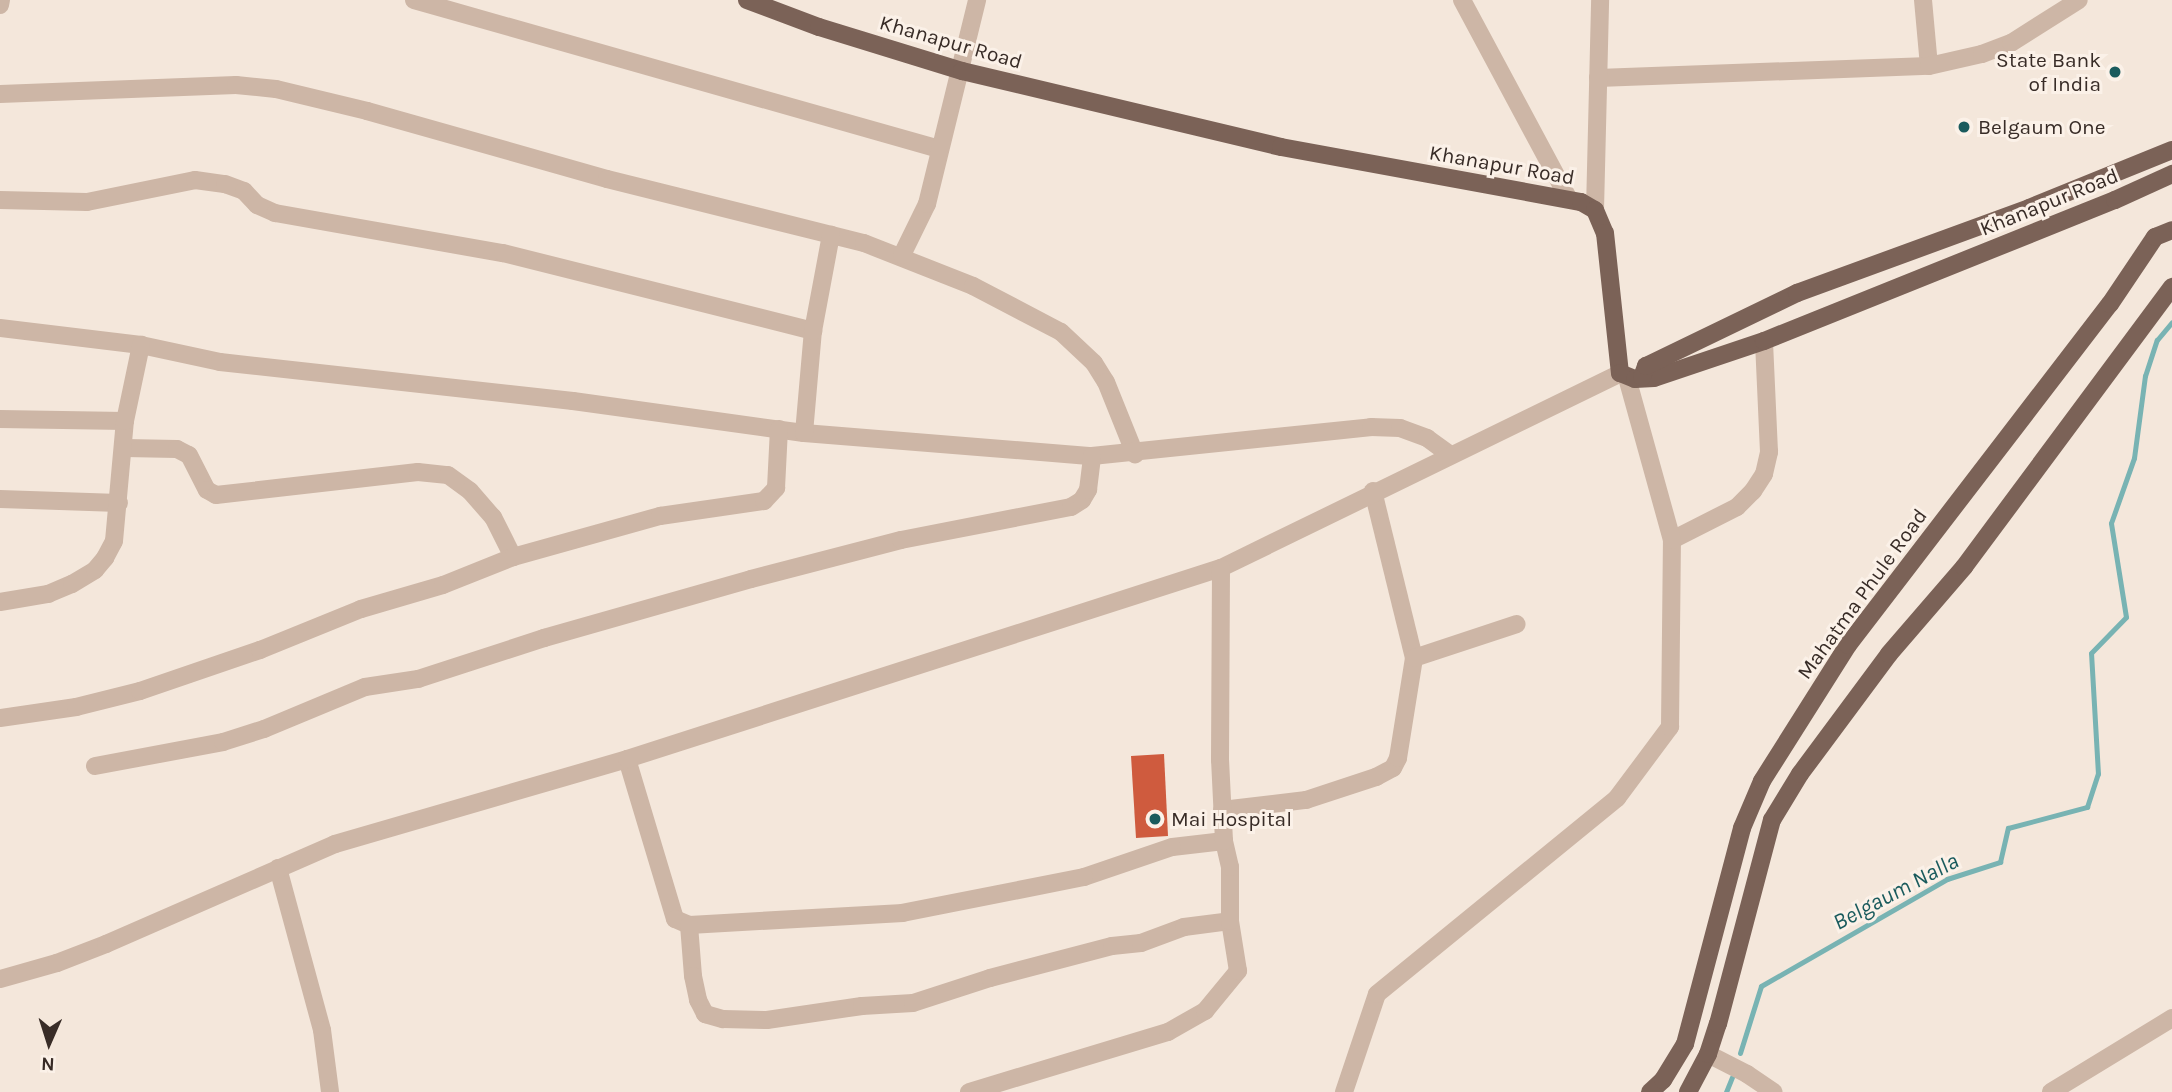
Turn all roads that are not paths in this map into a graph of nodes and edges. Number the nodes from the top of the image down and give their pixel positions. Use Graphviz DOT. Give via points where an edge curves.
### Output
graph roads {
  1 [pos="414,0"];
  2 [pos="747,0"];
  3 [pos="977,0"];
  4 [pos="1462,0"];
  5 [pos="1600,0"];
  6 [pos="1923,0"];
  7 [pos="2079,0"];
  8 [pos="1929,66"];
  9 [pos="962,71"];
  10 [pos="1598,78"];
  11 [pos="0,94"];
  12 [pos="939,149"];
  13 [pos="2172,150"];
  14 [pos="2172,174"];
  15 [pos="1568,198"];
  16 [pos="0,200"];
  17 [pos="1595,210"];
  18 [pos="2172,230"];
  19 [pos="831,235"];
  20 [pos="902,255"];
  21 [pos="2172,287"];
  22 [pos="0,328"];
  23 [pos="813,331"];
  24 [pos="1764,341"];
  25 [pos="141,345"];
  26 [pos="1630,376"];
  27 [pos="0,419"];
  28 [pos="125,421"];
  29 [pos="779,429"];
  30 [pos="804,433"];
  31 [pos="125,447"];
  32 [pos="1135,454"];
  33 [pos="1449,454"];
  34 [pos="1092,456"];
  35 [pos="1373,491"];
  36 [pos="0,499"];
  37 [pos="119,503"];
  38 [pos="1672,540"];
  39 [pos="513,557"];
  40 [pos="1221,568"];
  41 [pos="0,602"];
  42 [pos="1517,624"];
  43 [pos="1415,658"];
  44 [pos="0,718"];
  45 [pos="627,759"];
  46 [pos="95,766"];
  47 [pos="1222,810"];
  48 [pos="1224,841"];
  49 [pos="278,868"];
  50 [pos="1230,921"];
  51 [pos="689,925"];
  52 [pos="0,979"];
  53 [pos="2172,1018"];
  54 [pos="1708,1054"];
  55 [pos="330,1092"];
  56 [pos="969,1092"];
  57 [pos="1344,1092"];
  58 [pos="1650,1092"];
  59 [pos="1688,1092"];
  60 [pos="1774,1092"];
  61 [pos="2051,1092"];
  1 -- 12 [label="street"];
  2 -- 9 [label="main road, Khanapur Road"];
  3 -- 9 [label="street"];
  4 -- 15 [label="street"];
  5 -- 10 [label="street"];
  6 -- 8 [label="street"];
  7 -- 8 [label="street" via="2011,43"];
  8 -- 10 [label="street"];
  9 -- 12 [label="street"];
  9 -- 15 [label="main road, Khanapur Road" via="1281,147"];
  10 -- 17 [label="street"];
  11 -- 19 [label="street" via="236,85 276,89"];
  12 -- 20 [label="street" via="927,204"];
  13 -- 26 [label="main road" via="1797,293"];
  14 -- 24 [label="main road, Khanapur Road"];
  15 -- 17 [label="main road, Khanapur Road"];
  16 -- 23 [label="street" via="87,202 195,180 225,184 244,191 275,214 503,253"];
  17 -- 26 [label="main road, Khanapur Road" via="1605,233"];
  18 -- 58 [label="main road, Mahatma Phule Road" via="2155,237 2110,304 1848,645 1762,782 1742,828 1685,1044"];
  19 -- 20 [label="street"];
  19 -- 23 [label="street"];
  20 -- 32 [label="street" via="1001,299 1061,332 1094,362"];
  21 -- 54 [label="main road" via="1964,567 1889,654 1800,774 1772,820"];
  22 -- 25 [label="street"];
  23 -- 30 [label="street"];
  24 -- 26 [label="main road, Khanapur Road" via="1654,378"];
  24 -- 38 [label="street" via="1769,452 1764,474 1737,507"];
  25 -- 28 [label="street"];
  25 -- 29 [label="street" via="220,362"];
  26 -- 33 [label="street"];
  26 -- 38 [label="street"];
  27 -- 28 [label="street"];
  28 -- 31 [label="street"];
  29 -- 30 [label="street"];
  29 -- 39 [label="street" via="776,488 764,501 660,516"];
  30 -- 34 [label="street"];
  31 -- 37 [label="street"];
  31 -- 39 [label="street" via="177,449 189,455 207,490 216,495 418,472 448,475 493,517"];
  32 -- 33 [label="street" via="1371,427 1400,428 1427,438"];
  32 -- 34 [label="street"];
  33 -- 35 [label="street"];
  34 -- 46 [label="street" via="1088,490 1071,507 901,540 776,573 544,638 418,680 366,687 223,742"];
  35 -- 40 [label="street"];
  35 -- 43 [label="street"];
  36 -- 37 [label="street"];
  37 -- 41 [label="street" via="114,541 95,570 48,594"];
  38 -- 57 [label="street" via="1670,727 1617,798 1377,994"];
  39 -- 44 [label="street" via="140,691 76,708"];
  40 -- 45 [label="street"];
  40 -- 47 [label="street"];
  42 -- 43 [label="street"];
  43 -- 47 [label="street" via="1393,768 1376,778 1306,800"];
  45 -- 49 [label="street" via="335,844"];
  45 -- 51 [label="street" via="676,919"];
  47 -- 48 [label="street"];
  48 -- 50 [label="street" via="1230,867"];
  48 -- 51 [label="street" via="1172,847 1084,877 903,913"];
  49 -- 52 [label="street" via="106,944"];
  49 -- 55 [label="street" via="321,1030"];
  50 -- 51 [label="street" via="1184,927 1140,943 990,978 913,1003 767,1020 705,1014 693,976"];
  50 -- 56 [label="street" via="1238,971 1205,1011 1168,1032"];
  53 -- 61 [label="street"];
  54 -- 59 [label="main road"];
  54 -- 60 [label="street"];
}
